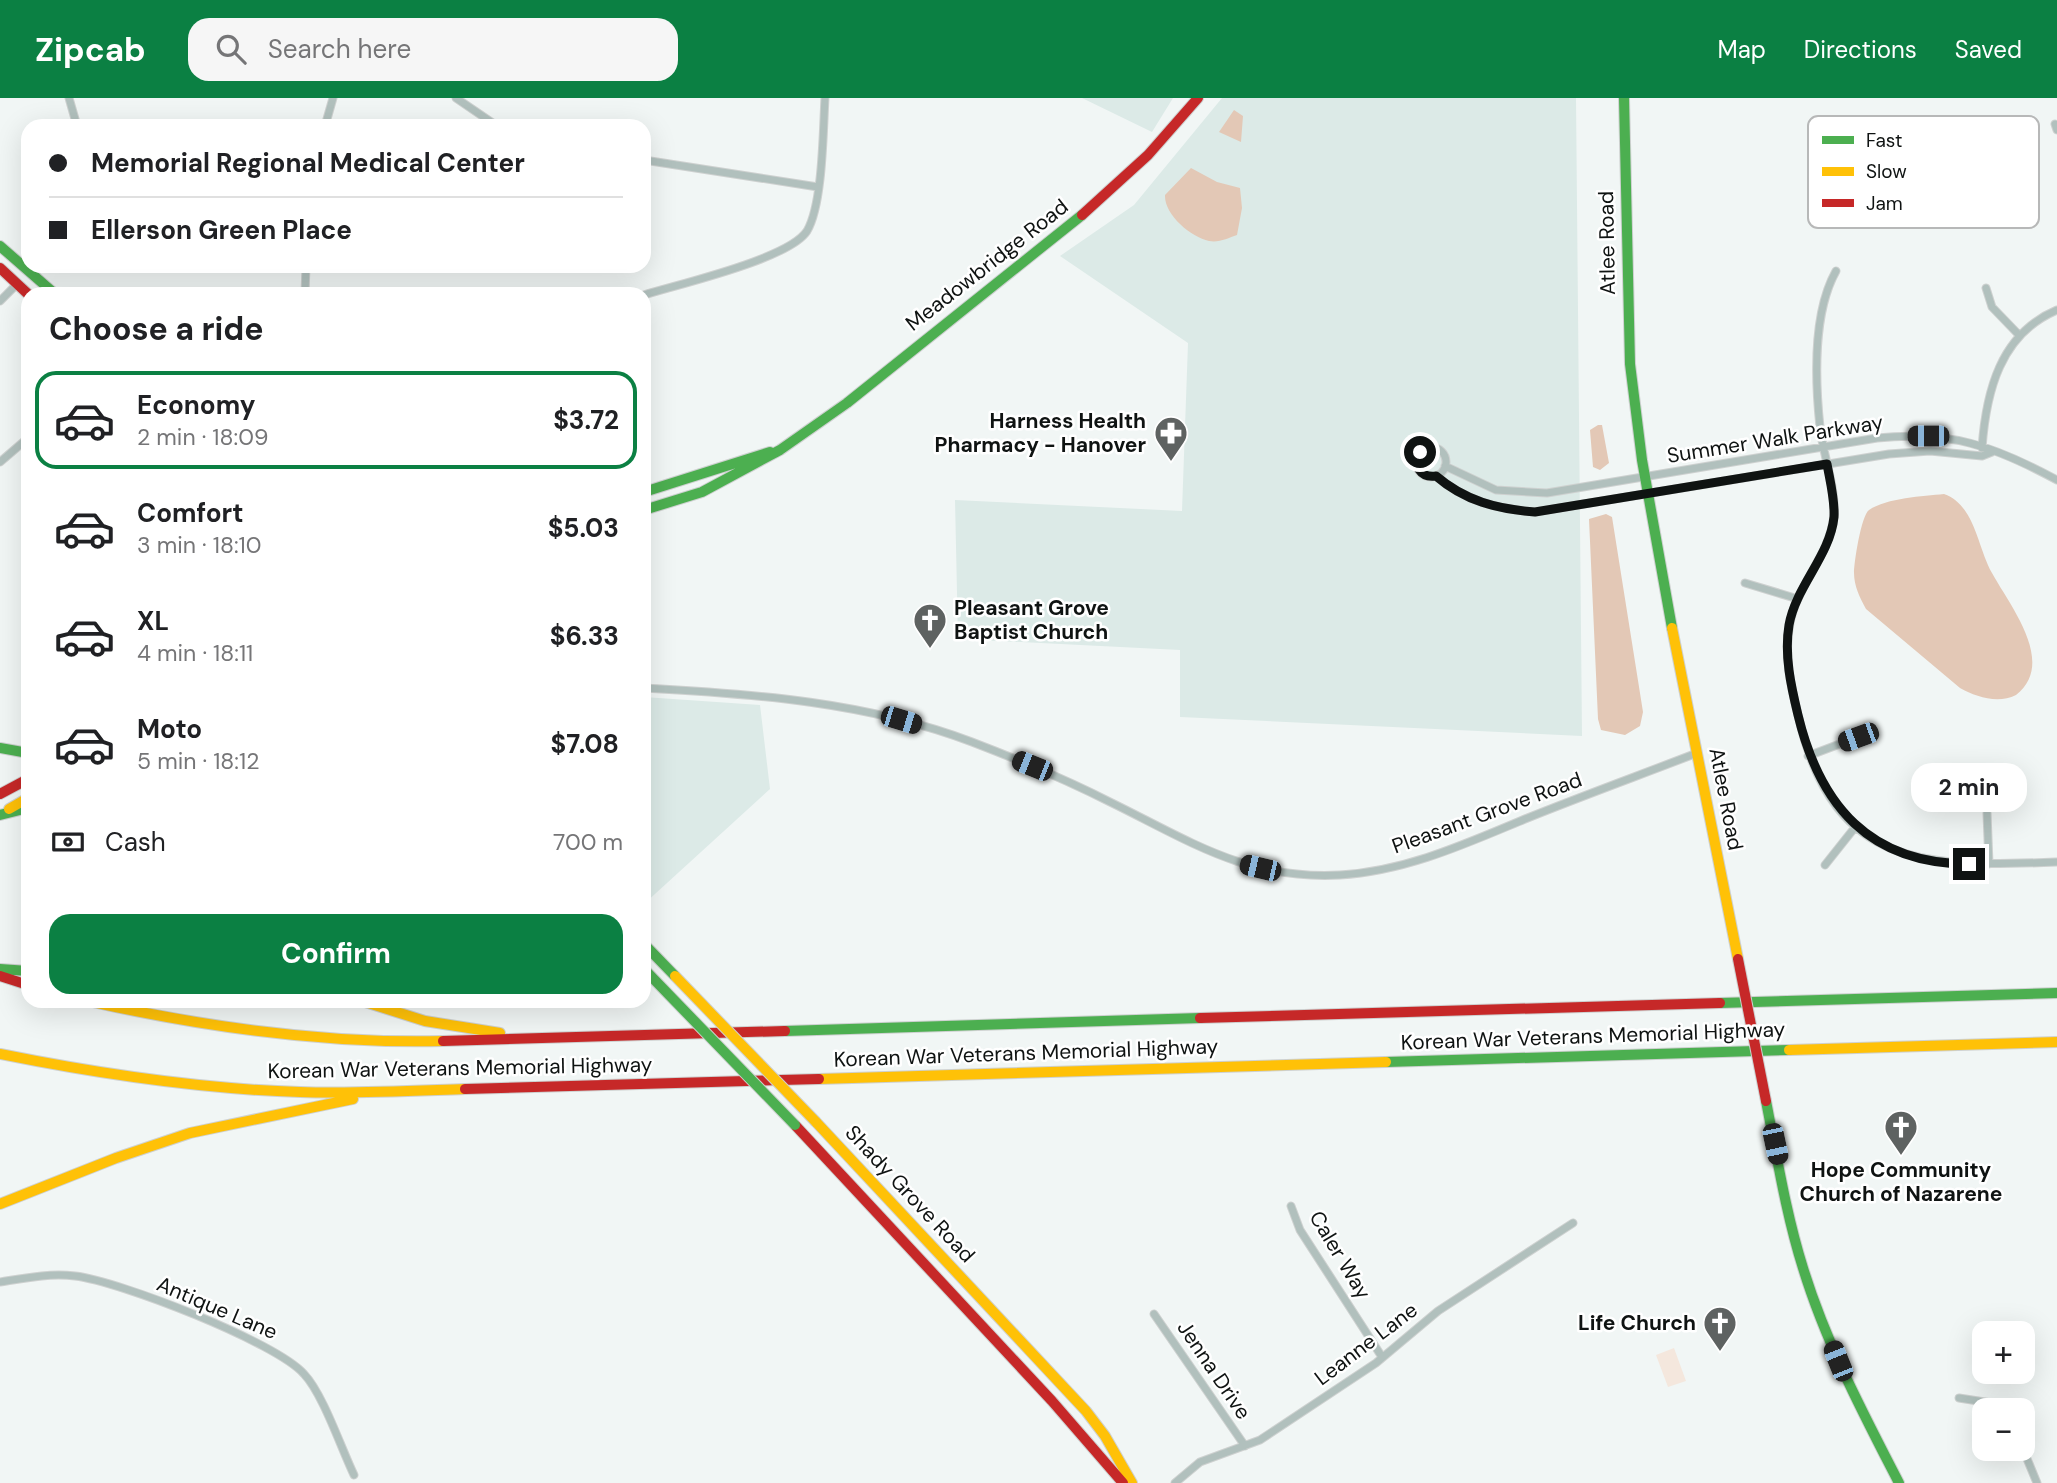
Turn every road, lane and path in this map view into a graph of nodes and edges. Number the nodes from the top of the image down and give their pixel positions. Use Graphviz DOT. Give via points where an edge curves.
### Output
graph roads {
  1 [pos="69,98"];
  2 [pos="332,98"];
  3 [pos="456,98"];
  4 [pos="825,98"];
  5 [pos="1198,98"];
  6 [pos="1624,98"];
  7 [pos="75,119"];
  8 [pos="327,119"];
  9 [pos="487,119"];
  10 [pos="651,161"];
  11 [pos="818,187"];
  12 [pos="0,246"];
  13 [pos="21,264"];
  14 [pos="0,268"];
  15 [pos="1836,271"];
  16 [pos="31,273"];
  17 [pos="17,284"];
  18 [pos="47,287"];
  19 [pos="21,288"];
  20 [pos="1986,288"];
  21 [pos="651,293"];
  22 [pos="0,301"];
  23 [pos="2057,310"];
  24 [pos="2019,335"];
  25 [pos="1983,444"];
  26 [pos="21,445"];
  27 [pos="785,446"];
  28 [pos="1824,447"];
  29 [pos="1992,452"];
  30 [pos="1982,456"];
  31 [pos="0,462"];
  32 [pos="1827,464"];
  33 [pos="1445,466"];
  34 [pos="1436,476"];
  35 [pos="1645,478"];
  36 [pos="2057,480"];
  37 [pos="651,490"];
  38 [pos="1647,496"];
  39 [pos="651,508"];
  40 [pos="1745,583"];
  41 [pos="1798,598"];
  42 [pos="651,689"];
  43 [pos="1858,737"];
  44 [pos="0,748"];
  45 [pos="21,752"];
  46 [pos="1697,753"];
  47 [pos="1808,756"];
  48 [pos="21,783"];
  49 [pos="0,794"];
  50 [pos="21,802"];
  51 [pos="21,810"];
  52 [pos="1987,813"];
  53 [pos="0,815"];
  54 [pos="1856,826"];
  55 [pos="2057,862"];
  56 [pos="1989,864"];
  57 [pos="1825,865"];
  58 [pos="651,951"];
  59 [pos="0,969"];
  60 [pos="21,970"];
  61 [pos="651,975"];
  62 [pos="0,976"];
  63 [pos="21,983"];
  64 [pos="2057,993"];
  65 [pos="122,1008"];
  66 [pos="384,1008"];
  67 [pos="533,1038"];
  68 [pos="2057,1042"];
  69 [pos="0,1054"];
  70 [pos="393,1092"];
  71 [pos="0,1204"];
  72 [pos="1291,1206"];
  73 [pos="1573,1223"];
  74 [pos="931,1245"];
  75 [pos="917,1257"];
  76 [pos="0,1282"];
  77 [pos="1154,1314"];
  78 [pos="1382,1357"];
  79 [pos="1959,1398"];
  80 [pos="1972,1400"];
  81 [pos="1245,1446"];
  82 [pos="2028,1461"];
  83 [pos="354,1475"];
  84 [pos="1123,1483"];
  85 [pos="1132,1483"];
  86 [pos="1175,1483"];
  87 [pos="1899,1483"];
  88 [pos="2037,1483"];
  1 -- 7 [label="street"];
  2 -- 8 [label="street"];
  3 -- 9 [label="street"];
  4 -- 11 [label="street"];
  5 -- 27 [label="main road, Meadowbridge Road" via="1156,148 1100,201"];
  6 -- 35 [label="main road, Atlee Road" via="1630,364"];
  10 -- 11 [label="street"];
  11 -- 21 [label="street" via="810,225 792,246"];
  12 -- 13 [label="main road"];
  14 -- 17 [label="main road"];
  15 -- 28 [label="street" via="1820,319 1819,413"];
  16 -- 18 [label="main road"];
  17 -- 19 [label="main road"];
  17 -- 22 [label="street"];
  20 -- 24 [label="street" via="1992,307"];
  23 -- 24 [label="street"];
  24 -- 25 [label="street" via="1994,380"];
  25 -- 28 [label="street, Summer Walk Parkway" via="1902,436"];
  25 -- 29 [label="street"];
  25 -- 30 [label="street"];
  26 -- 31 [label="street"];
  27 -- 37 [label="main road, Meadowbridge Road"];
  27 -- 39 [label="main road, Meadowbridge Road" via="707,490"];
  28 -- 32 [label="street"];
  28 -- 35 [label="street, Summer Walk Parkway"];
  29 -- 30 [label="street, Summer Walk Parkway"];
  29 -- 36 [label="street"];
  30 -- 32 [label="street, Summer Walk Parkway" via="1904,452"];
  32 -- 38 [label="street, Summer Walk Parkway"];
  32 -- 41 [label="street" via="1834,504 1831,529"];
  33 -- 34 [label="street"];
  33 -- 34 [label="street" via="1445,456 1438,449 1420,452 1419,470"];
  33 -- 35 [label="street, Summer Walk Parkway" via="1479,485 1523,493 1567,492"];
  34 -- 38 [label="street, Summer Walk Parkway" via="1455,492 1514,510 1555,510"];
  35 -- 38 [label="main road, Atlee Road"];
  38 -- 46 [label="main road, Atlee Road"];
  40 -- 41 [label="street"];
  41 -- 47 [label="street" via="1790,623 1788,657"];
  42 -- 46 [label="street, Pleasant Grove Road" via="801,701 896,718 951,734 1063,779 1213,855 1260,868 1309,874 1363,873 1416,862"];
  43 -- 47 [label="street"];
  44 -- 45 [label="main road"];
  46 -- 87 [label="main road, Atlee Road, bridge" via="1795,1237 1843,1371"];
  47 -- 54 [label="street" via="1834,802"];
  48 -- 49 [label="main road"];
  50 -- 53 [label="main road"];
  51 -- 53 [label="main road"];
  52 -- 56 [label="street"];
  54 -- 56 [label="street" via="1880,844 1914,858"];
  54 -- 57 [label="street"];
  55 -- 56 [label="street"];
  58 -- 74 [label="main road, Shady Grove Road, bridge"];
  59 -- 60 [label="main road"];
  61 -- 75 [label="main road, Shady Grove Road, bridge"];
  62 -- 63 [label="main road"];
  64 -- 67 [label="main road, Korean War Veterans Memorial Highway"];
  65 -- 67 [label="main road, Korean War Veterans Memorial Highway" via="303,1036 397,1041"];
  66 -- 67 [label="main road" via="425,1021"];
  68 -- 70 [label="main road, Korean War Veterans Memorial Highway"];
  69 -- 70 [label="main road, Korean War Veterans Memorial Highway" via="195,1087"];
  70 -- 71 [label="main road" via="190,1133"];
  72 -- 78 [label="street, Caler Way" via="1300,1230"];
  73 -- 78 [label="street, Leanne Lane" via="1438,1311"];
  74 -- 75 [label="main road"];
  74 -- 85 [label="main road, Shady Grove Road" via="1086,1411"];
  75 -- 84 [label="main road, Shady Grove Road"];
  76 -- 83 [label="street, Antique Lane" via="57,1275 90,1279 175,1308 279,1353 307,1377"];
  77 -- 81 [label="street, Jenna Drive"];
  78 -- 81 [label="street, Leanne Lane"];
  79 -- 80 [label="street"];
  81 -- 86 [label="street, Leanne Lane" via="1200,1462"];
  82 -- 88 [label="street"];
}
